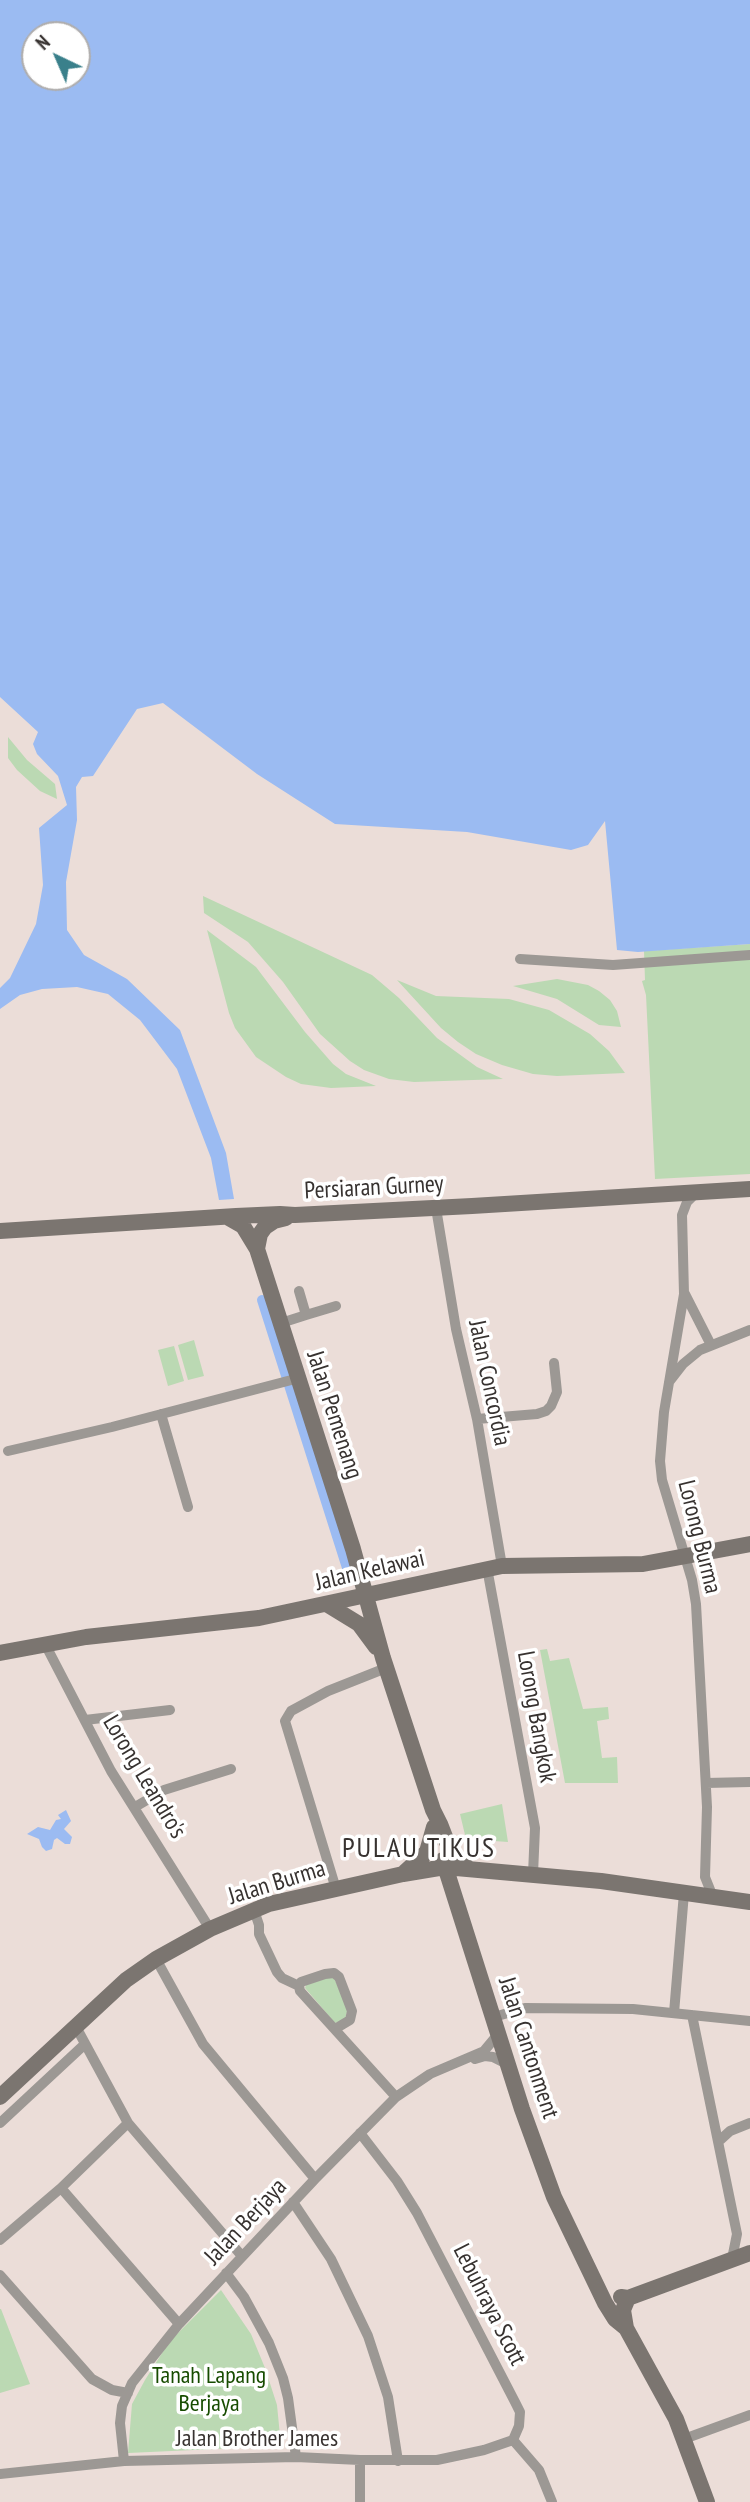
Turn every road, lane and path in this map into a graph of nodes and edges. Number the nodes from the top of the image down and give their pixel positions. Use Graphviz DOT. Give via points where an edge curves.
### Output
graph roads {
  1 [pos="750,955"];
  2 [pos="520,959"];
  3 [pos="750,1189"];
  4 [pos="696,1194"];
  5 [pos="436,1208"];
  6 [pos="295,1216"];
  7 [pos="229,1218"];
  8 [pos="0,1231"];
  9 [pos="257,1249"];
  10 [pos="299,1291"];
  11 [pos="684,1294"];
  12 [pos="336,1306"];
  13 [pos="306,1315"];
  14 [pos="281,1323"];
  15 [pos="750,1330"];
  16 [pos="710,1345"];
  17 [pos="554,1363"];
  18 [pos="290,1380"];
  19 [pos="668,1384"];
  20 [pos="161,1414"];
  21 [pos="477,1419"];
  22 [pos="8,1451"];
  23 [pos="188,1507"];
  24 [pos="750,1544"];
  25 [pos="684,1558"];
  26 [pos="495,1567"];
  27 [pos="366,1595"];
  28 [pos="328,1605"];
  29 [pos="45,1644"];
  30 [pos="0,1653"];
  31 [pos="385,1663"];
  32 [pos="170,1710"];
  33 [pos="85,1720"];
  34 [pos="231,1769"];
  35 [pos="750,1782"];
  36 [pos="706,1783"];
  37 [pos="135,1807"];
  38 [pos="434,1818"];
  39 [pos="445,1867"];
  40 [pos="468,1868"];
  41 [pos="403,1874"];
  42 [pos="533,1874"];
  43 [pos="336,1889"];
  44 [pos="684,1893"];
  45 [pos="713,1897"];
  46 [pos="750,1902"];
  47 [pos="254,1910"];
  48 [pos="210,1929"];
  49 [pos="156,1959"];
  50 [pos="299,1986"];
  51 [pos="674,2013"];
  52 [pos="692,2015"];
  53 [pos="494,2017"];
  54 [pos="750,2021"];
  55 [pos="75,2025"];
  56 [pos="335,2029"];
  57 [pos="499,2033"];
  58 [pos="85,2044"];
  59 [pos="468,2059"];
  60 [pos="509,2066"];
  61 [pos="0,2096"];
  62 [pos="397,2097"];
  63 [pos="713,2119"];
  64 [pos="0,2123"];
  65 [pos="128,2123"];
  66 [pos="744,2125"];
  67 [pos="360,2133"];
  68 [pos="718,2142"];
  69 [pos="314,2179"];
  70 [pos="61,2188"];
  71 [pos="47,2199"];
  72 [pos="71,2199"];
  73 [pos="293,2202"];
  74 [pos="0,2240"];
  75 [pos="750,2253"];
  76 [pos="242,2255"];
  77 [pos="732,2259"];
  78 [pos="226,2273"];
  79 [pos="0,2275"];
  80 [pos="602,2292"];
  81 [pos="628,2298"];
  82 [pos="179,2323"];
  83 [pos="626,2328"];
  84 [pos="128,2393"];
  85 [pos="750,2415"];
  86 [pos="684,2439"];
  87 [pos="513,2440"];
  88 [pos="296,2457"];
  89 [pos="360,2460"];
  90 [pos="124,2461"];
  91 [pos="398,2461"];
  92 [pos="0,2474"];
  93 [pos="360,2502"];
  94 [pos="552,2502"];
  95 [pos="708,2502"];
  1 -- 2 [label="street" via="613,965"];
  3 -- 4 [label="main road, Persiaran Gurney"];
  4 -- 5 [label="main road, Persiaran Gurney"];
  4 -- 11 [label="street, Lorong Burma" via="681,1215"];
  5 -- 6 [label="main road, Persiaran Gurney"];
  5 -- 21 [label="street, Jalan Concordia"];
  6 -- 7 [label="main road, Persiaran Gurney"];
  6 -- 9 [label="main road" via="265,1227"];
  7 -- 8 [label="main road, Persiaran Gurney"];
  7 -- 9 [label="main road, Jalan Pemenang" via="243,1226"];
  9 -- 14 [label="main road, Jalan Pemenang"];
  10 -- 13 [label="street"];
  11 -- 16 [label="street"];
  11 -- 19 [label="street, Lorong Burma"];
  12 -- 13 [label="street"];
  13 -- 14 [label="street"];
  14 -- 18 [label="main road, Jalan Pemenang"];
  15 -- 16 [label="street"];
  16 -- 19 [label="street" via="683,1364"];
  17 -- 21 [label="street" via="557,1392 546,1411"];
  18 -- 20 [label="street"];
  18 -- 27 [label="main road, Jalan Pemenang"];
  19 -- 25 [label="street, Lorong Burma" via="660,1438 662,1480"];
  20 -- 22 [label="street"];
  20 -- 23 [label="street"];
  21 -- 26 [label="street, Jalan Concordia"];
  24 -- 25 [label="main road, Jalan Kelawai"];
  25 -- 26 [label="main road, Jalan Kelawai" via="643,1564"];
  25 -- 36 [label="street, Lorong Burma" via="696,1604"];
  26 -- 27 [label="main road, Jalan Kelawai"];
  26 -- 42 [label="street, Lorong Bangkok" via="535,1828"];
  27 -- 28 [label="main road, Jalan Kelawai"];
  27 -- 31 [label="main road, Jalan Cantonment"];
  28 -- 29 [label="main road, Jalan Kelawai" via="220,1624"];
  28 -- 31 [label="main road" via="359,1624"];
  29 -- 30 [label="main road, Jalan Kelawai"];
  29 -- 33 [label="street, Lorong Leandro's"];
  31 -- 38 [label="main road, Jalan Cantonment"];
  31 -- 43 [label="street" via="292,1711 285,1721"];
  32 -- 33 [label="street"];
  33 -- 37 [label="street, Lorong Leandro's"];
  34 -- 37 [label="street" via="164,1790"];
  35 -- 36 [label="street"];
  36 -- 45 [label="street, Lorong Burma" via="705,1877"];
  37 -- 48 [label="street, Lorong Leandro's"];
  38 -- 39 [label="main road, Jalan Cantonment"];
  38 -- 40 [label="main road, Jalan Cantonment" via="452,1855"];
  38 -- 41 [label="main road" via="427,1852"];
  39 -- 40 [label="main road, Jalan Burma"];
  39 -- 41 [label="main road, Jalan Burma"];
  39 -- 53 [label="main road, Jalan Cantonment"];
  40 -- 42 [label="main road, Jalan Burma"];
  41 -- 43 [label="main road, Jalan Burma"];
  42 -- 44 [label="main road, Jalan Burma"];
  43 -- 47 [label="main road, Jalan Burma"];
  44 -- 45 [label="main road, Jalan Burma"];
  44 -- 51 [label="street"];
  45 -- 46 [label="main road, Jalan Burma"];
  47 -- 48 [label="main road, Jalan Burma"];
  47 -- 50 [label="street" via="259,1934 277,1972"];
  48 -- 49 [label="main road, Jalan Burma"];
  49 -- 55 [label="main road, Jalan Burma"];
  49 -- 69 [label="street" via="207,2049"];
  50 -- 56 [label="street"];
  50 -- 56 [label="street" via="325,1974 339,1977 352,2011 350,2020"];
  51 -- 52 [label="street"];
  51 -- 53 [label="street" via="525,2008"];
  52 -- 54 [label="street"];
  52 -- 63 [label="street"];
  53 -- 57 [label="main road, Jalan Cantonment"];
  55 -- 58 [label="street"];
  55 -- 61 [label="main road, Jalan Burma"];
  56 -- 62 [label="street"];
  57 -- 59 [label="street, Jalan Berjaya" via="490,2046"];
  57 -- 60 [label="main road, Jalan Cantonment"];
  58 -- 64 [label="street"];
  58 -- 65 [label="street"];
  59 -- 60 [label="street, Jalan Berjaya" via="493,2057"];
  59 -- 62 [label="street, Jalan Berjaya" via="430,2074"];
  60 -- 80 [label="main road, Jalan Cantonment" via="554,2197"];
  62 -- 67 [label="street, Jalan Berjaya"];
  63 -- 66 [label="street" via="722,2127"];
  63 -- 68 [label="street"];
  65 -- 70 [label="street"];
  65 -- 76 [label="street"];
  66 -- 68 [label="street"];
  67 -- 69 [label="street, Jalan Berjaya"];
  67 -- 87 [label="street, Lebuhraya Scott" via="417,2213 520,2412"];
  68 -- 77 [label="street" via="737,2234"];
  69 -- 73 [label="street, Jalan Berjaya"];
  70 -- 71 [label="street"];
  70 -- 72 [label="street"];
  71 -- 72 [label="street"];
  71 -- 74 [label="street"];
  72 -- 82 [label="street"];
  73 -- 76 [label="street, Jalan Berjaya"];
  73 -- 91 [label="street" via="331,2259 368,2336 386,2388"];
  75 -- 77 [label="main road"];
  76 -- 78 [label="street, Jalan Berjaya"];
  77 -- 81 [label="main road"];
  78 -- 82 [label="street, Jalan Berjaya"];
  78 -- 88 [label="street" via="269,2343 283,2378"];
  79 -- 84 [label="street" via="92,2379"];
  80 -- 81 [label="main road"];
  80 -- 83 [label="main road, Jalan Cantonment" via="615,2319"];
  81 -- 83 [label="main road" via="623,2310"];
  82 -- 84 [label="street, Jalan Berjaya"];
  83 -- 86 [label="main road, Jalan Cantonment"];
  84 -- 90 [label="street, Jalan Berjaya" via="120,2423"];
  85 -- 86 [label="street"];
  86 -- 95 [label="main road, Jalan Cantonment"];
  87 -- 91 [label="street, Jalan Brother James" via="437,2460"];
  87 -- 94 [label="street" via="538,2470"];
  88 -- 89 [label="street, Jalan Brother James"];
  88 -- 90 [label="street, Jalan Brother James"];
  89 -- 91 [label="street, Jalan Brother James"];
  89 -- 93 [label="street"];
  90 -- 92 [label="street, Jalan Brother James"];
}
